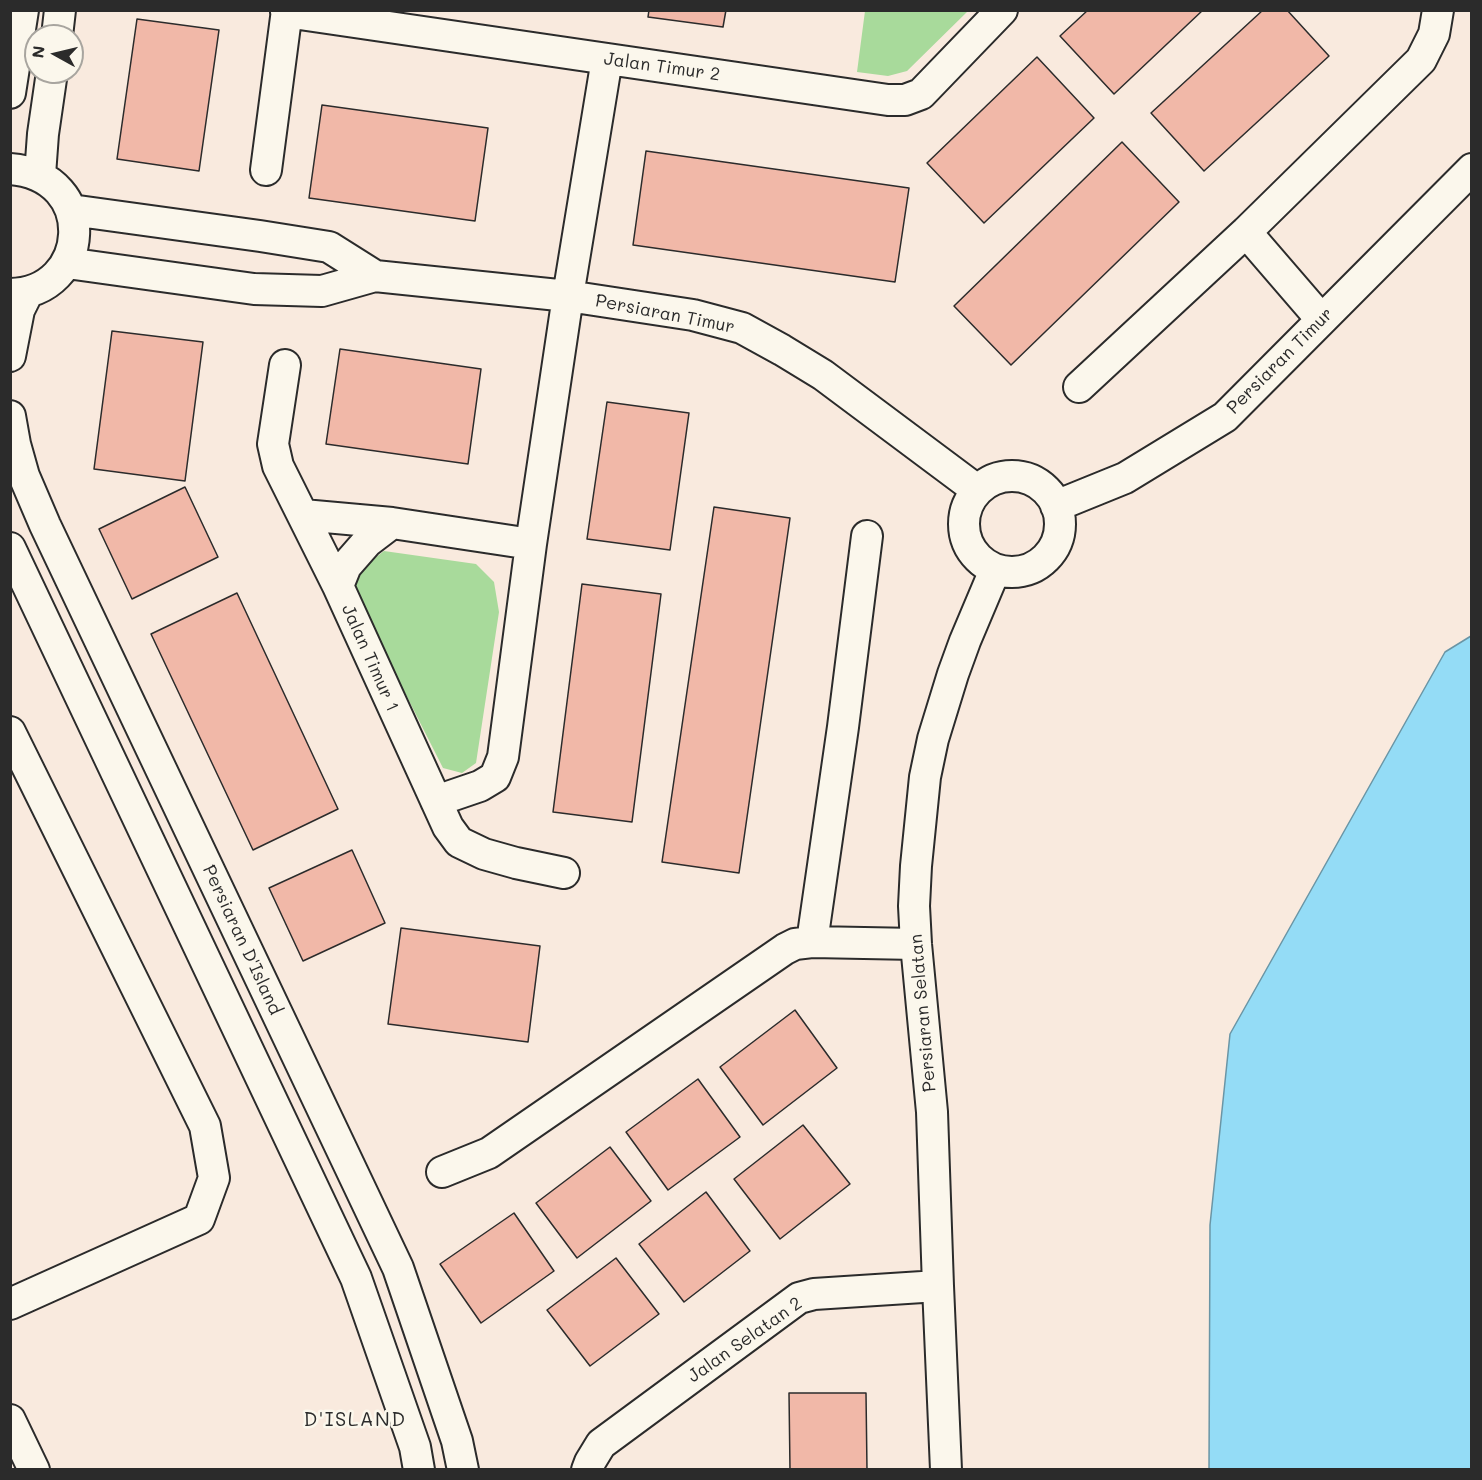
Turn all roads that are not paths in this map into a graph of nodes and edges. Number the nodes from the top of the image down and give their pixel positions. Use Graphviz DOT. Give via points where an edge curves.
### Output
graph roads {
  1 [pos="23,10"];
  2 [pos="1002,10"];
  3 [pos="1438,10"];
  4 [pos="287,11"];
  5 [pos="607,59"];
  6 [pos="50,84"];
  7 [pos="10,93"];
  8 [pos="10,169"];
  9 [pos="1472,169"];
  10 [pos="266,170"];
  11 [pos="40,175"];
  12 [pos="71,210"];
  13 [pos="1246,232"];
  14 [pos="67,263"];
  15 [pos="375,276"];
  16 [pos="19,293"];
  17 [pos="568,296"];
  18 [pos="1321,319"];
  19 [pos="10,356"];
  20 [pos="285,365"];
  21 [pos="1078,387"];
  22 [pos="10,416"];
  23 [pos="977,490"];
  24 [pos="1056,506"];
  25 [pos="303,515"];
  26 [pos="392,523"];
  27 [pos="867,536"];
  28 [pos="531,544"];
  29 [pos="10,548"];
  30 [pos="995,570"];
  31 [pos="338,586"];
  32 [pos="10,732"];
  33 [pos="436,801"];
  34 [pos="564,873"];
  35 [pos="812,942"];
  36 [pos="916,944"];
  37 [pos="442,1172"];
  38 [pos="938,1286"];
  39 [pos="10,1304"];
  40 [pos="10,1420"];
  41 [pos="34,1470"];
  42 [pos="419,1470"];
  43 [pos="463,1470"];
  44 [pos="587,1470"];
  45 [pos="946,1470"];
  1 -- 7 [label="street"];
  2 -- 5 [label="street, Jalan Timur 2" via="921,94 904,100"];
  3 -- 13 [label="street" via="1434,34 1421,60"];
  4 -- 5 [label="street, Jalan Timur 2"];
  4 -- 10 [label="street"];
  5 -- 17 [label="street"];
  6 -- 11 [label="street"];
  8 -- 11 [label="street"];
  9 -- 18 [label="street, Persiaran Timur"];
  11 -- 12 [label="street" via="54,184"];
  12 -- 14 [label="street" via="75,236"];
  12 -- 15 [label="street" via="329,247"];
  13 -- 18 [label="street"];
  13 -- 21 [label="street"];
  14 -- 15 [label="street" via="254,289 322,291"];
  14 -- 16 [label="street" via="43,286"];
  15 -- 17 [label="street, Persiaran Timur"];
  16 -- 19 [label="street"];
  17 -- 23 [label="street, Persiaran Timur" via="693,315 742,328 823,375"];
  17 -- 28 [label="street"];
  18 -- 24 [label="street, Persiaran Timur" via="1225,417 1125,478"];
  20 -- 25 [label="street, Jalan Timur 1" via="273,444 278,466"];
  22 -- 43 [label="street, Persiaran D'Island" via="24,476 45,525 398,1268 457,1441"];
  23 -- 24 [label="street" via="1005,476 1021,477 1036,482"];
  23 -- 30 [label="street" via="964,519 965,536 971,550"];
  24 -- 30 [label="street" via="1060,522 1051,552 1026,570"];
  25 -- 26 [label="street"];
  25 -- 31 [label="street, Jalan Timur 1"];
  26 -- 28 [label="street"];
  26 -- 31 [label="street" via="367,542 346,566"];
  27 -- 35 [label="street"];
  28 -- 33 [label="street" via="503,757 495,777"];
  29 -- 42 [label="street" via="356,1278 415,1447"];
  30 -- 36 [label="street, Persiaran Selatan" via="964,641 931,748 916,866"];
  31 -- 33 [label="street, Jalan Timur 1"];
  32 -- 39 [label="street" via="205,1126 214,1178 199,1219"];
  33 -- 34 [label="street, Jalan Timur 1" via="459,842 484,854"];
  35 -- 36 [label="street"];
  35 -- 37 [label="street" via="785,949 489,1154"];
  36 -- 38 [label="street, Persiaran Selatan" via="932,1112"];
  38 -- 44 [label="street, Jalan Selatan 2" via="799,1298 601,1444"];
  38 -- 45 [label="street, Persiaran Selatan"];
  40 -- 41 [label="street"];
}
